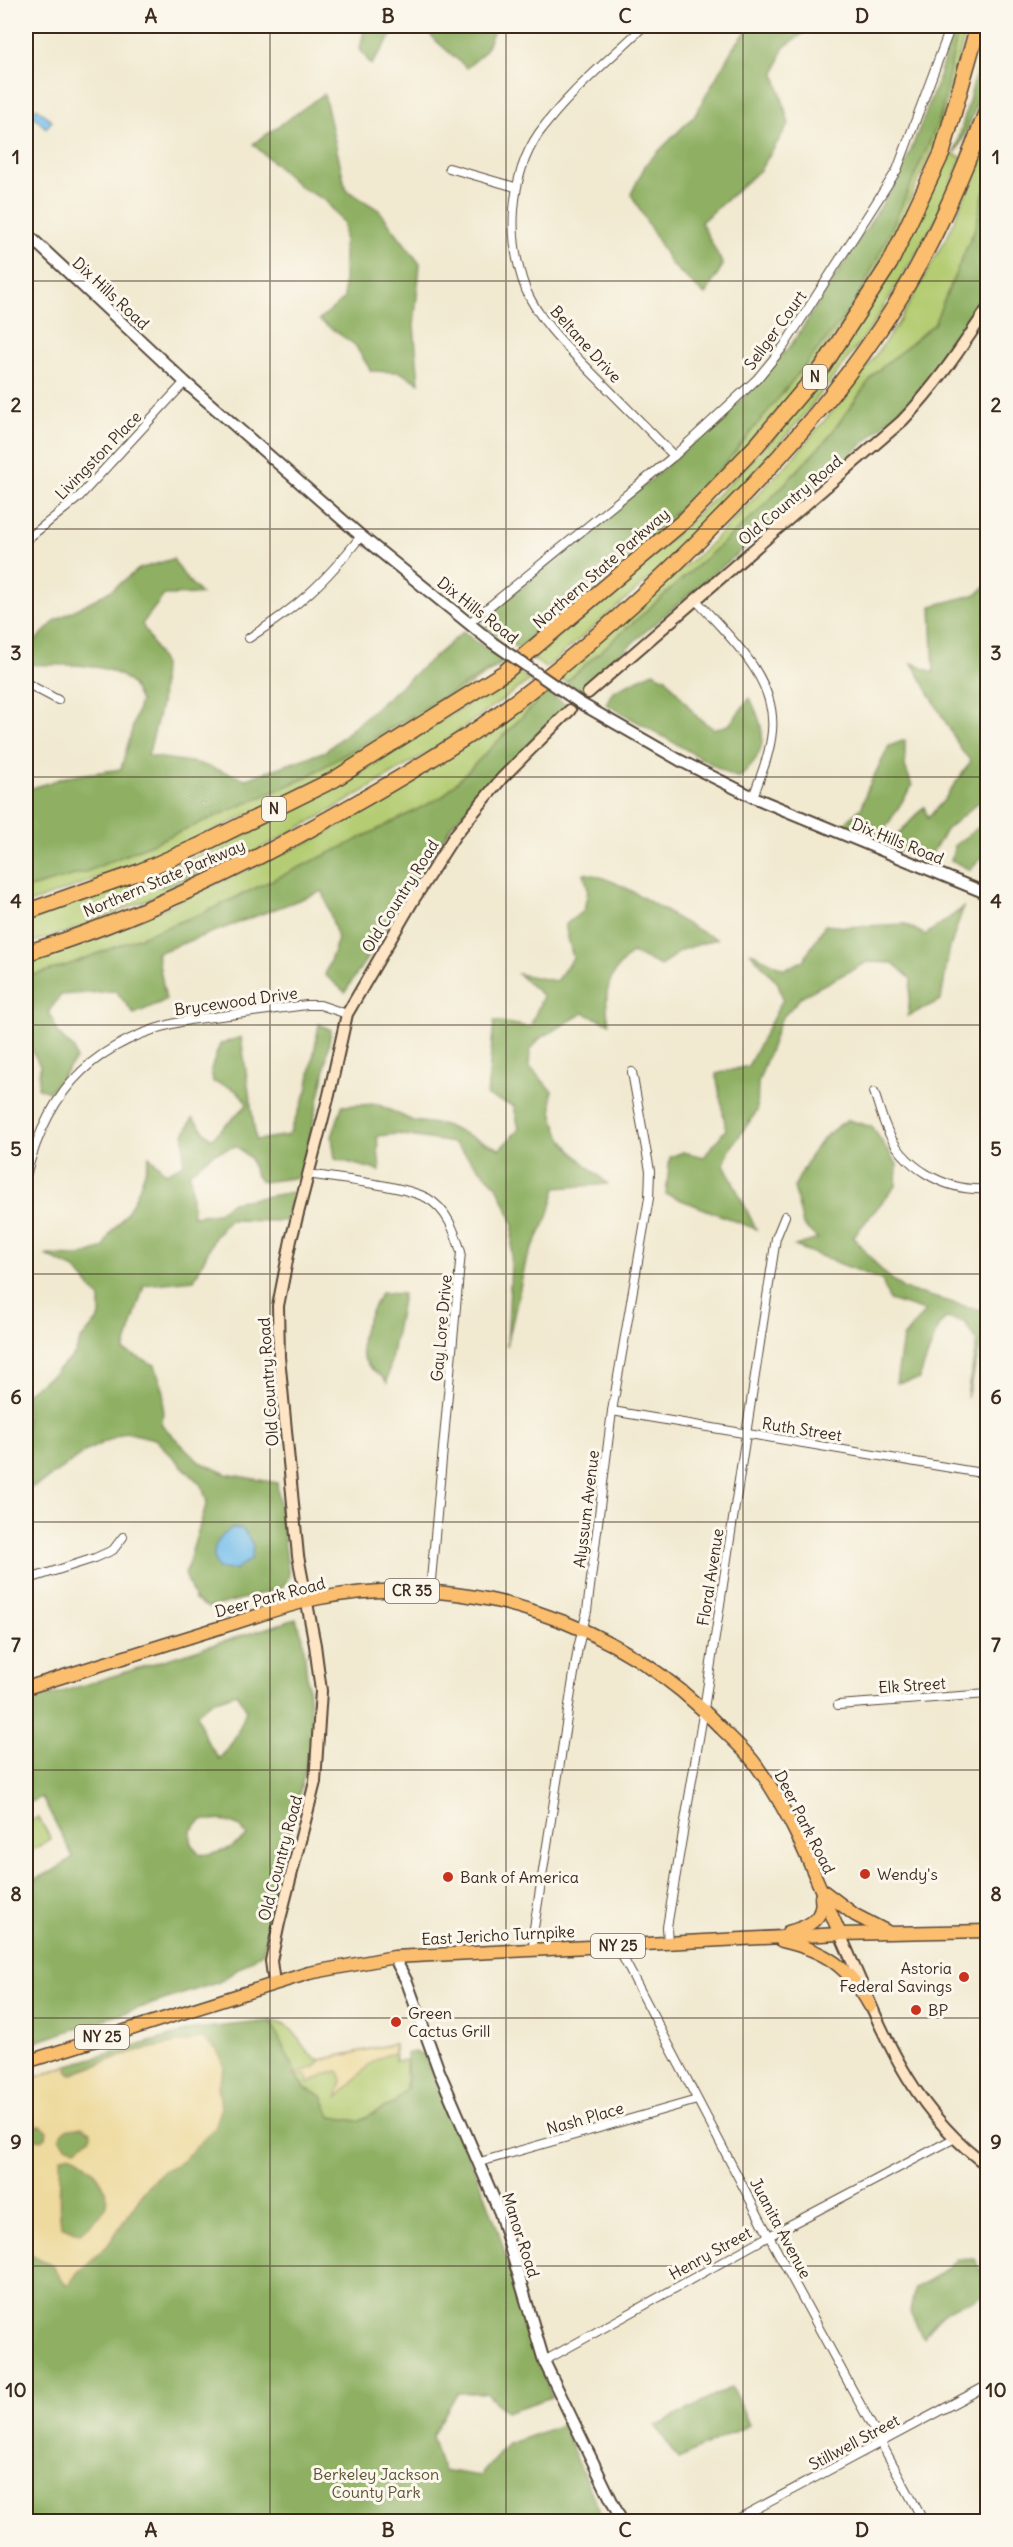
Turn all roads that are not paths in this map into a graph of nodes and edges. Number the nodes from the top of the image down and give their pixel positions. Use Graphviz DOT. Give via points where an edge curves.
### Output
graph roads {
  1 [pos="644,26"];
  2 [pos="951,26"];
  3 [pos="978,26"];
  4 [pos="987,108"];
  5 [pos="449,168"];
  6 [pos="515,187"];
  7 [pos="26,233"];
  8 [pos="987,308"];
  9 [pos="185,382"];
  10 [pos="674,456"];
  11 [pos="361,536"];
  12 [pos="26,540"];
  13 [pos="696,600"];
  14 [pos="469,623"];
  15 [pos="249,638"];
  16 [pos="26,683"];
  17 [pos="588,693"];
  18 [pos="58,700"];
  19 [pos="570,710"];
  20 [pos="753,797"];
  21 [pos="987,894"];
  22 [pos="26,912"];
  23 [pos="26,953"];
  24 [pos="347,1014"];
  25 [pos="632,1072"];
  26 [pos="874,1092"];
  27 [pos="308,1174"];
  28 [pos="26,1176"];
  29 [pos="987,1189"];
  30 [pos="785,1216"];
  31 [pos="612,1411"];
  32 [pos="745,1433"];
  33 [pos="987,1471"];
  34 [pos="123,1537"];
  35 [pos="26,1580"];
  36 [pos="430,1591"];
  37 [pos="307,1601"];
  38 [pos="583,1628"];
  39 [pos="26,1688"];
  40 [pos="987,1694"];
  41 [pos="838,1705"];
  42 [pos="704,1709"];
  43 [pos="819,1887"];
  44 [pos="987,1931"];
  45 [pos="840,1934"];
  46 [pos="892,1934"];
  47 [pos="770,1938"];
  48 [pos="668,1944"];
  49 [pos="616,1946"];
  50 [pos="533,1949"];
  51 [pos="394,1957"];
  52 [pos="274,1983"];
  53 [pos="870,2006"];
  54 [pos="26,2062"];
  55 [pos="697,2100"];
  56 [pos="955,2138"];
  57 [pos="480,2162"];
  58 [pos="987,2166"];
  59 [pos="769,2236"];
  60 [pos="544,2361"];
  61 [pos="987,2385"];
  62 [pos="883,2442"];
  63 [pos="622,2522"];
  64 [pos="732,2522"];
  65 [pos="924,2522"];
  1 -- 6 [label="street, Beltane Drive" via="538,135"];
  2 -- 10 [label="street, Sellger Court" via="891,180 784,346 757,379"];
  3 -- 22 [label="highway, Northern State Parkway / N" via="942,153 890,263 822,368 758,445 685,520 505,672 335,779 139,872"];
  4 -- 23 [label="highway, Northern State Parkway / N" via="958,185 916,271 867,348 756,482 622,614 481,726 391,783 273,850 194,888"];
  5 -- 6 [label="street"];
  6 -- 10 [label="street, Beltane Drive" via="513,230 517,265 527,292 565,345"];
  7 -- 9 [label="street, Dix Hills Road"];
  8 -- 13 [label="main road, Old Country Road" via="948,368 902,421"];
  9 -- 11 [label="street, Dix Hills Road"];
  9 -- 12 [label="street, Livingston Place" via="78,498"];
  10 -- 14 [label="street, Sellger Court"];
  11 -- 14 [label="street, Dix Hills Road"];
  11 -- 15 [label="street" via="303,601"];
  13 -- 17 [label="main road, Old Country Road"];
  13 -- 20 [label="street" via="749,660 772,709 770,748"];
  14 -- 20 [label="street, Dix Hills Road, bridge" via="613,723"];
  16 -- 18 [label="street"];
  19 -- 24 [label="main road, Old Country Road" via="502,778 455,835"];
  20 -- 21 [label="street, Dix Hills Road"];
  24 -- 27 [label="main road, Old Country Road"];
  24 -- 28 [label="street, Brycewood Drive" via="307,1005 189,1020 124,1042 82,1070 63,1090 33,1148"];
  25 -- 31 [label="street, Alyssum Avenue" via="650,1171 649,1198"];
  26 -- 29 [label="street" via="886,1129 906,1158 920,1170 956,1187"];
  27 -- 36 [label="street, Gay Lore Drive" via="428,1198 454,1229 461,1252"];
  27 -- 37 [label="main road, Old Country Road" via="278,1306 289,1469"];
  30 -- 32 [label="street, Floral Avenue" via="776,1238"];
  31 -- 32 [label="street, Ruth Street"];
  31 -- 38 [label="street, Alyssum Avenue"];
  32 -- 33 [label="street, Ruth Street"];
  32 -- 42 [label="street, Floral Avenue"];
  34 -- 35 [label="street" via="113,1550 95,1558"];
  36 -- 37 [label="main road, Deer Park Road / CR 35" via="391,1590"];
  36 -- 38 [label="main road, Deer Park Road / CR 35" via="517,1606"];
  37 -- 39 [label="main road, Deer Park Road / CR 35"];
  37 -- 52 [label="main road, Old Country Road" via="319,1666 319,1746 315,1782 271,1961"];
  38 -- 42 [label="main road, Deer Park Road / CR 35" via="640,1660"];
  38 -- 50 [label="street, Alyssum Avenue"];
  40 -- 41 [label="street, Elk Street"];
  42 -- 43 [label="main road, Deer Park Road / CR 35" via="755,1763 775,1793"];
  42 -- 48 [label="street, Floral Avenue" via="667,1927"];
  43 -- 45 [label="main road, Deer Park Road / CR 35"];
  43 -- 46 [label="main road" via="855,1915"];
  43 -- 47 [label="main road" via="822,1903 816,1920"];
  44 -- 46 [label="main road, East Jericho Turnpike / NY 25"];
  45 -- 46 [label="main road, East Jericho Turnpike / NY 25"];
  45 -- 47 [label="main road, East Jericho Turnpike / NY 25"];
  45 -- 53 [label="main road, CR 35"];
  47 -- 48 [label="main road, East Jericho Turnpike / NY 25"];
  47 -- 53 [label="main road" via="802,1945 834,1961 850,1975"];
  48 -- 49 [label="main road, East Jericho Turnpike / NY 25"];
  49 -- 50 [label="main road, East Jericho Turnpike / NY 25"];
  49 -- 55 [label="street, Juanita Avenue"];
  50 -- 51 [label="main road, East Jericho Turnpike / NY 25"];
  51 -- 52 [label="main road, East Jericho Turnpike / NY 25"];
  51 -- 57 [label="street, Manor Road"];
  52 -- 54 [label="main road, East Jericho Turnpike / NY 25"];
  53 -- 56 [label="main road, CR 35" via="906,2077"];
  55 -- 57 [label="street, Nash Place"];
  55 -- 59 [label="street, Juanita Avenue"];
  56 -- 58 [label="main road, CR 35"];
  56 -- 59 [label="street, Henry Street"];
  57 -- 60 [label="street, Manor Road" via="516,2263"];
  59 -- 60 [label="street, Henry Street"];
  59 -- 62 [label="street, Juanita Avenue"];
  60 -- 63 [label="street, Manor Road"];
  61 -- 62 [label="street, Stillwell Street"];
  62 -- 64 [label="street, Stillwell Street"];
  62 -- 65 [label="street, Juanita Avenue"];
}
